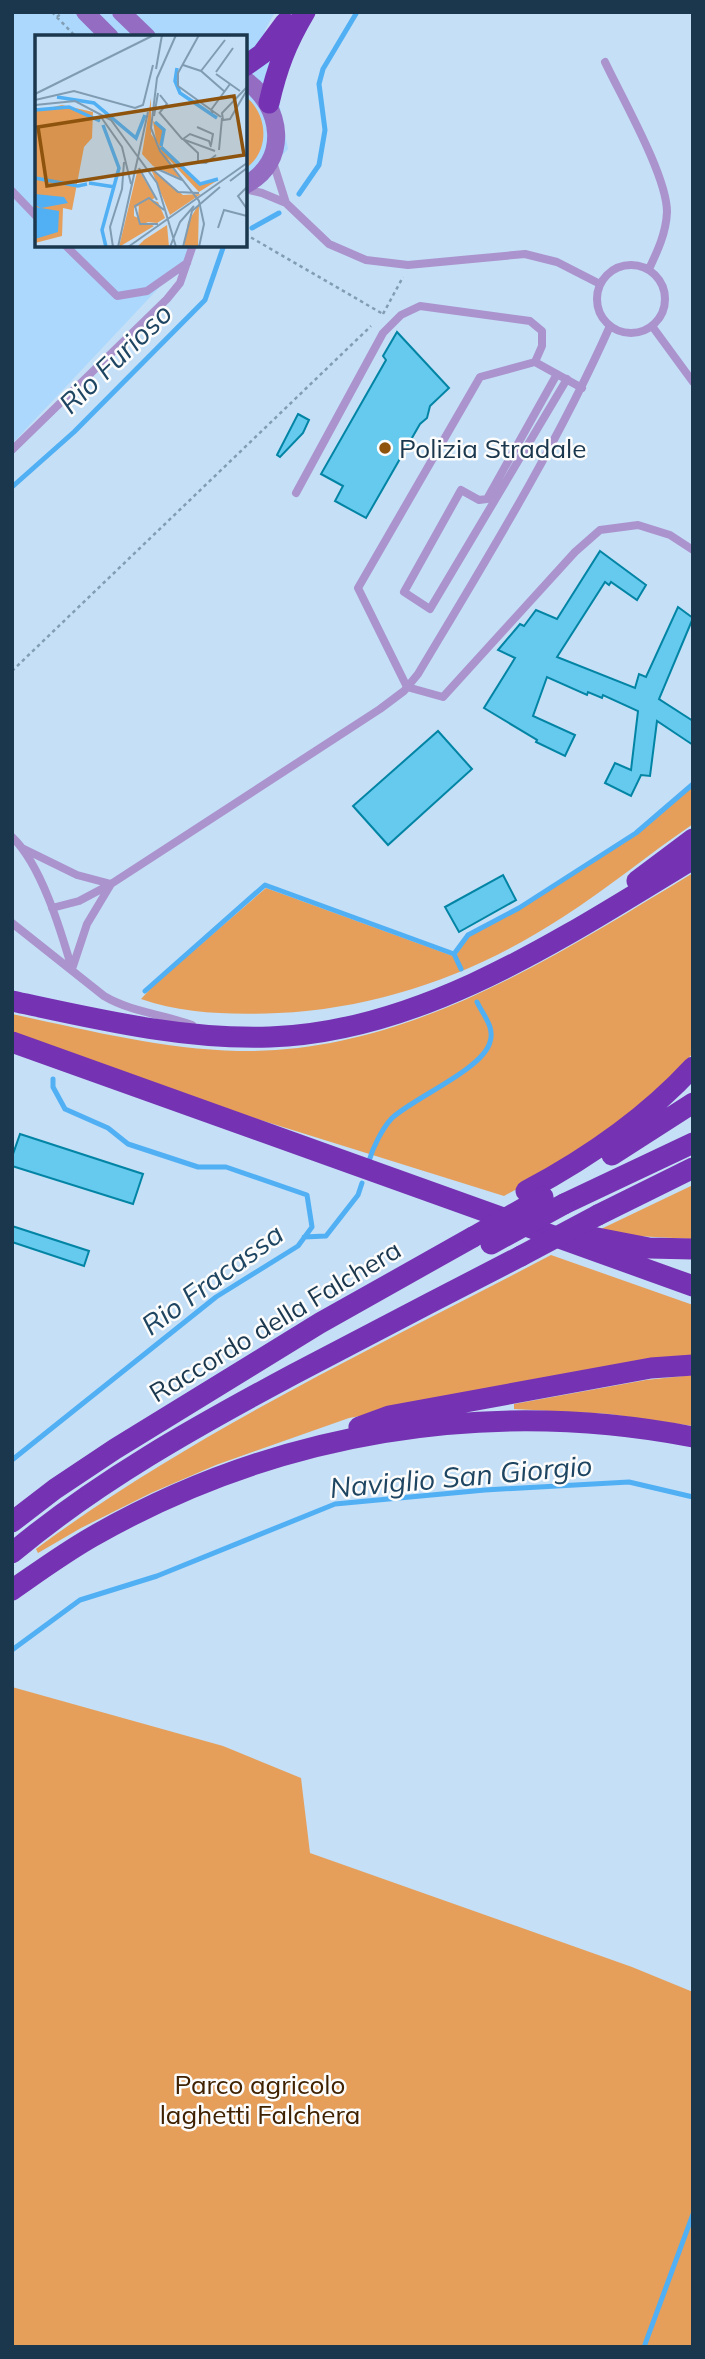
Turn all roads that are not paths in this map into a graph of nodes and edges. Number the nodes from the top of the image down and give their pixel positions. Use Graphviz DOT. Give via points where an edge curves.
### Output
graph roads {
  1 [pos="85,12"];
  2 [pos="121,12"];
  3 [pos="292,12"];
  4 [pos="305,12"];
  5 [pos="108,35"];
  6 [pos="144,35"];
  7 [pos="605,62"];
  8 [pos="247,65"];
  9 [pos="247,81"];
  10 [pos="269,103"];
  11 [pos="272,157"];
  12 [pos="247,185"];
  13 [pos="247,188"];
  14 [pos="12,191"];
  15 [pos="286,203"];
  16 [pos="35,215"];
  17 [pos="67,247"];
  18 [pos="189,252"];
  19 [pos="649,269"];
  20 [pos="600,284"];
  21 [pos="610,326"];
  22 [pos="652,326"];
  23 [pos="536,362"];
  24 [pos="557,374"];
  25 [pos="567,379"];
  26 [pos="693,382"];
  27 [pos="582,388"];
  28 [pos="12,450"];
  29 [pos="296,493"];
  30 [pos="693,550"];
  31 [pos="407,687"];
  32 [pos="12,837"];
  33 [pos="693,839"];
  34 [pos="24,849"];
  35 [pos="693,859"];
  36 [pos="111,884"];
  37 [pos="52,908"];
  38 [pos="594,919"];
  39 [pos="12,923"];
  40 [pos="72,969"];
  41 [pos="12,1001"];
  42 [pos="222,1037"];
  43 [pos="12,1042"];
  44 [pos="693,1066"];
  45 [pos="693,1103"];
  46 [pos="693,1143"];
  47 [pos="693,1168"];
  48 [pos="417,1187"];
  49 [pos="535,1194"];
  50 [pos="474,1237"];
  51 [pos="693,1249"];
  52 [pos="693,1286"];
  53 [pos="693,1365"];
  54 [pos="693,1437"];
  55 [pos="269,1461"];
  56 [pos="12,1522"];
  57 [pos="12,1553"];
  58 [pos="12,1590"];
  1 -- 5 [label="street"];
  2 -- 6 [label="street"];
  3 -- 8 [label="highway" via="262,54"];
  4 -- 10 [label="highway" via="277,67"];
  7 -- 19 [label="lane" via="663,186 667,212 662,242"];
  9 -- 10 [label="street"];
  10 -- 11 [label="street" via="276,121"];
  11 -- 12 [label="street"];
  11 -- 15 [label="lane"];
  13 -- 15 [label="lane"];
  14 -- 16 [label="lane"];
  15 -- 20 [label="lane" via="328,244 366,260 408,265 525,254 557,262"];
  17 -- 18 [label="lane" via="117,296 147,291"];
  18 -- 28 [label="lane" via="180,283 167,299"];
  19 -- 20 [label="lane" via="627,264"];
  19 -- 22 [label="lane" via="666,297 660,318"];
  20 -- 21 [label="lane" via="598,307"];
  21 -- 22 [label="lane" via="631,333"];
  21 -- 27 [label="lane"];
  22 -- 26 [label="lane"];
  23 -- 24 [label="lane"];
  23 -- 29 [label="lane" via="542,331 530,321 420,306 401,315 383,334"];
  23 -- 31 [label="lane" via="480,377 358,589"];
  24 -- 25 [label="lane"];
  24 -- 25 [label="lane" via="487,499 479,500 461,490 404,592 430,609"];
  25 -- 27 [label="lane"];
  27 -- 31 [label="lane" via="498,540"];
  30 -- 31 [label="lane" via="670,535 638,525 600,530 443,697"];
  31 -- 36 [label="lane"];
  32 -- 34 [label="lane"];
  33 -- 38 [label="highway"];
  34 -- 36 [label="lane" via="77,875"];
  34 -- 37 [label="lane"];
  35 -- 38 [label="highway"];
  36 -- 37 [label="lane" via="79,901"];
  36 -- 40 [label="lane" via="87,924"];
  37 -- 40 [label="lane"];
  38 -- 42 [label="highway" via="506,968 400,1011 310,1033"];
  39 -- 40 [label="lane"];
  40 -- 42 [label="lane" via="120,1005 171,1017"];
  41 -- 42 [label="highway" via="166,1031"];
  43 -- 48 [label="highway"];
  44 -- 49 [label="highway" via="612,1139"];
  45 -- 49 [label="highway"];
  46 -- 50 [label="highway, bridge" via="564,1204"];
  47 -- 57 [label="highway, Raccordo della Falchera, bridge" via="177,1438 54,1518"];
  48 -- 51 [label="highway" via="587,1236 649,1248"];
  48 -- 52 [label="highway"];
  49 -- 50 [label="highway, bridge"];
  50 -- 56 [label="highway, Raccordo della Falchera" via="320,1323 115,1449"];
  53 -- 55 [label="highway" via="652,1368 388,1416"];
  54 -- 55 [label="highway" via="611,1424 476,1421 383,1432"];
  55 -- 58 [label="highway" via="180,1494 91,1537"];
}
